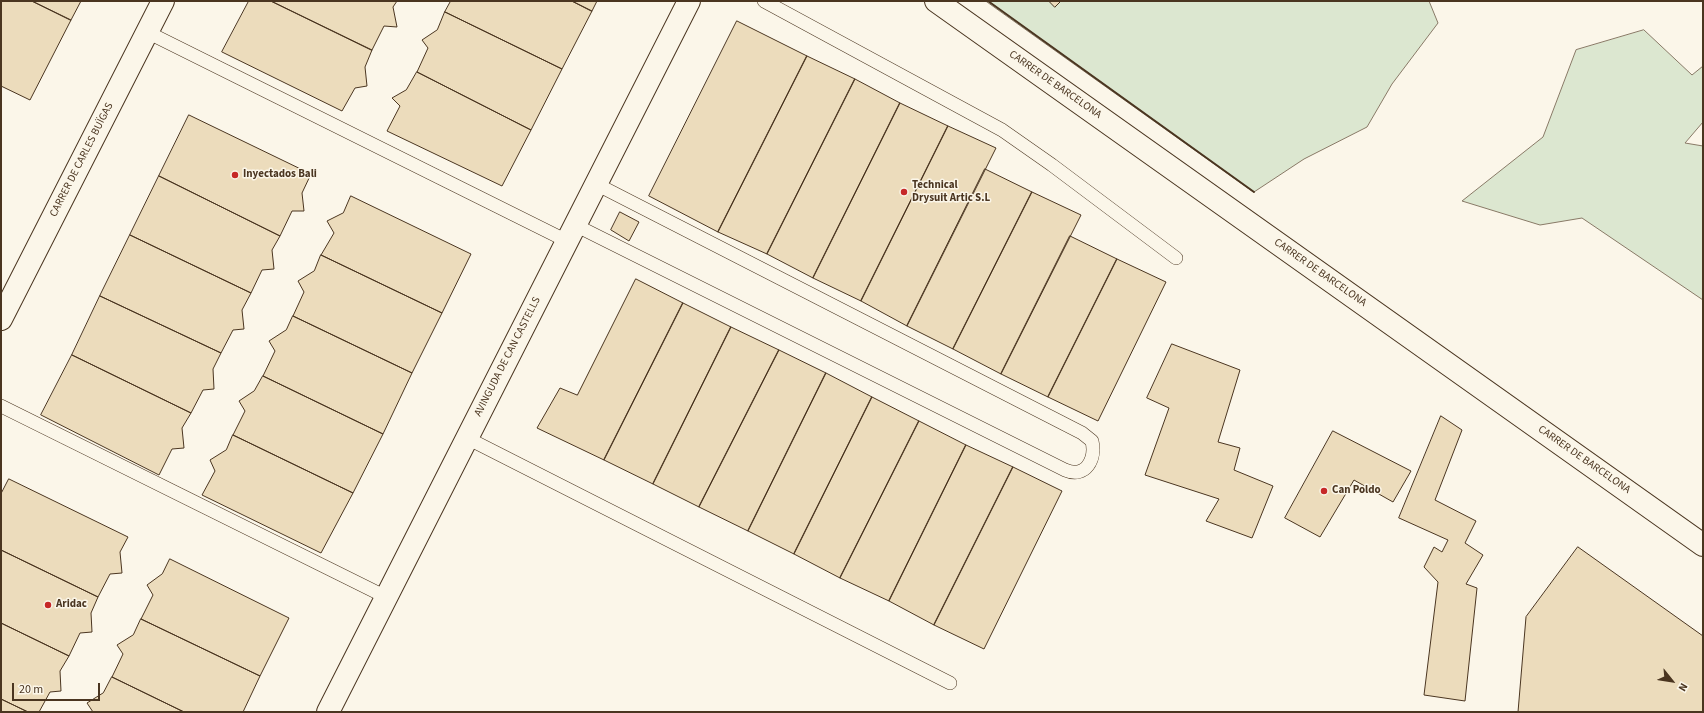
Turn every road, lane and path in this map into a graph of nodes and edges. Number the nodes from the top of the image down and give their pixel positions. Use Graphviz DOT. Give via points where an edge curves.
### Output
graph roads {
  1 [pos="163,1"];
  2 [pos="689,1"];
  3 [pos="764,1"];
  4 [pos="944,4"];
  5 [pos="147,32"];
  6 [pos="596,184"];
  7 [pos="571,233"];
  8 [pos="1176,258"];
  9 [pos="1,319"];
  10 [pos="1,406"];
  11 [pos="467,438"];
  12 [pos="1703,544"];
  13 [pos="386,597"];
  14 [pos="950,683"];
  15 [pos="328,712"];
  1 -- 5 [label="street, CARRER DE CARLES BUÏGAS"];
  2 -- 6 [label="street, AVINGUDA DE CAN CASTELLS"];
  3 -- 8 [label="lane" via="1002,130 1052,164"];
  4 -- 12 [label="street, CARRER DE BARCELONA"];
  5 -- 7 [label="lane"];
  5 -- 9 [label="street, CARRER DE CARLES BUÏGAS"];
  6 -- 7 [label="street, AVINGUDA DE CAN CASTELLS"];
  6 -- 7 [label="lane" via="1082,433 1092,441 1094,455 1086,469 1071,473"];
  7 -- 11 [label="street, AVINGUDA DE CAN CASTELLS"];
  10 -- 13 [label="lane"];
  11 -- 13 [label="street, AVINGUDA DE CAN CASTELLS"];
  11 -- 14 [label="lane"];
  13 -- 15 [label="street, AVINGUDA DE CAN CASTELLS"];
}
